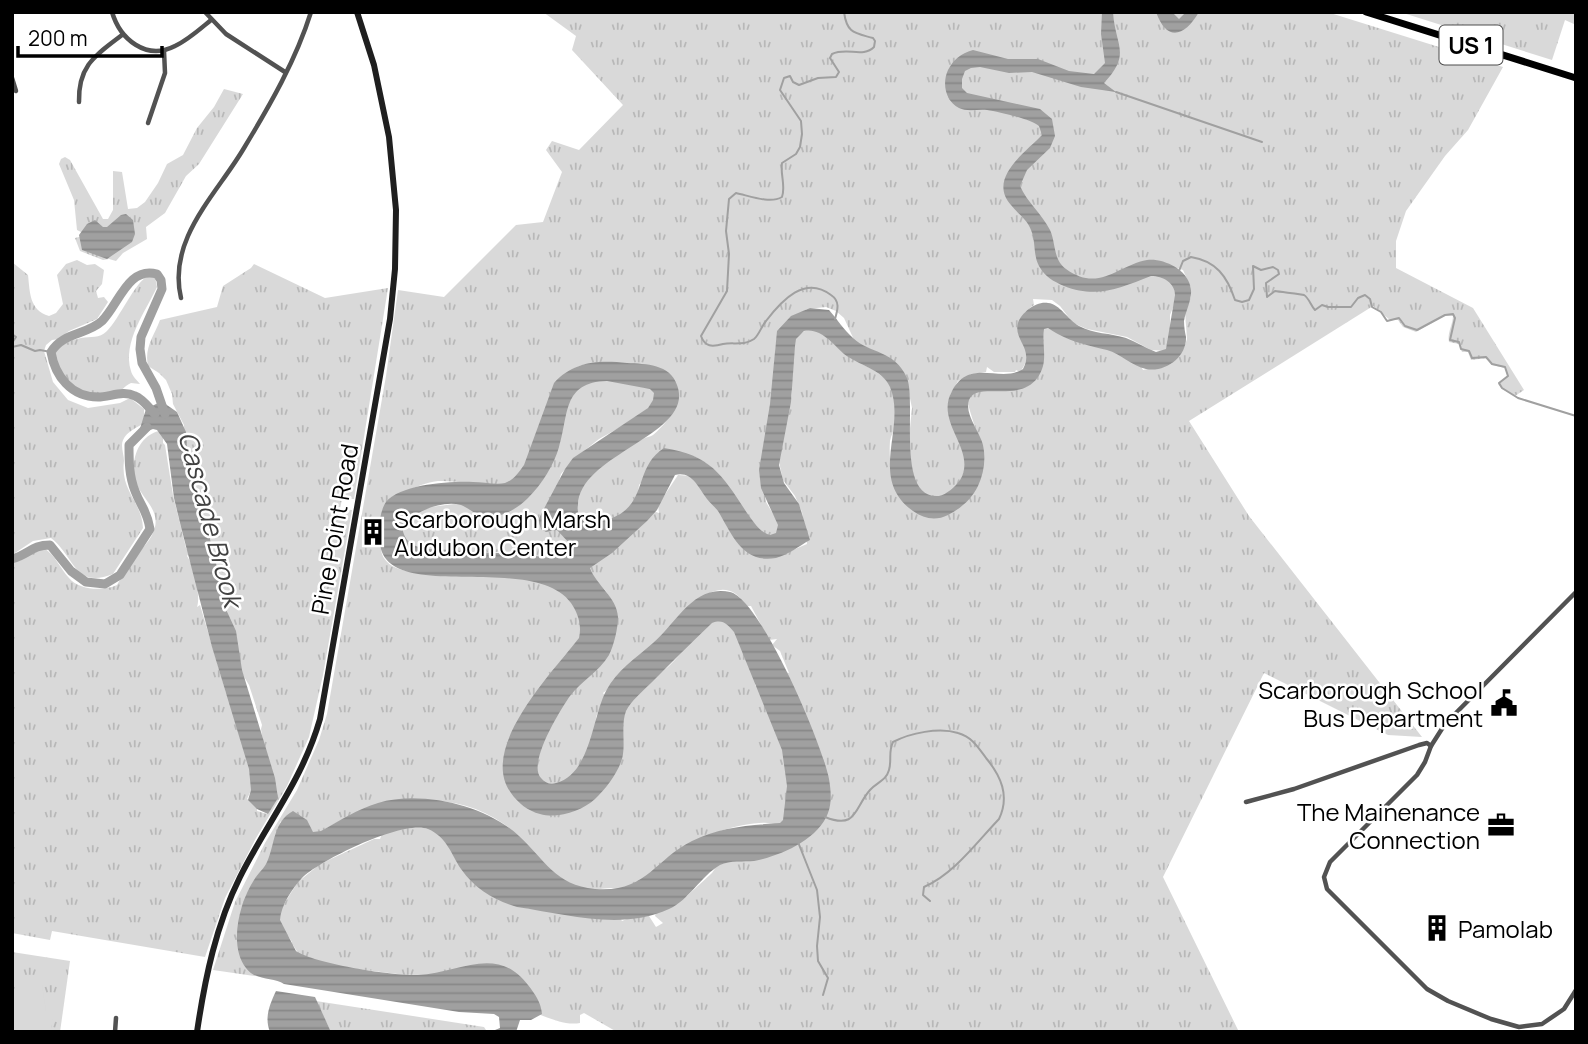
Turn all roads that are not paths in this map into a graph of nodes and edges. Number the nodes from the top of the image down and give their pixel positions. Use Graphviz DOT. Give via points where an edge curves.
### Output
graph roads {
  1 [pos="112,12"];
  2 [pos="205,12"];
  3 [pos="311,12"];
  4 [pos="357,12"];
  5 [pos="1366,12"];
  6 [pos="211,20"];
  7 [pos="122,35"];
  8 [pos="164,51"];
  9 [pos="285,72"];
  10 [pos="12,78"];
  11 [pos="1576,78"];
  12 [pos="71,89"];
  13 [pos="79,89"];
  14 [pos="16,91"];
  15 [pos="79,102"];
  16 [pos="145,106"];
  17 [pos="153,109"];
  18 [pos="148,123"];
  19 [pos="181,298"];
  20 [pos="1576,592"];
  21 [pos="1431,746"];
  22 [pos="1246,802"];
  23 [pos="1576,990"];
  24 [pos="116,1018"];
  25 [pos="115,1032"];
  26 [pos="197,1032"];
  1 -- 7 [label="street"];
  2 -- 6 [label="street"];
  3 -- 9 [label="street"];
  4 -- 26 [label="main road, Pine Point Road" via="376,75 391,154 396,241 390,319 320,719 300,773 236,885 219,928"];
  5 -- 11 [label="main road, US 1"];
  6 -- 8 [label="street"];
  6 -- 9 [label="street" via="237,43"];
  7 -- 8 [label="street" via="139,47"];
  7 -- 13 [label="street" via="88,64"];
  8 -- 17 [label="street" via="165,73"];
  9 -- 19 [label="street" via="246,146 188,234 179,280"];
  10 -- 14 [label="street"];
  12 -- 13 [label="street"];
  13 -- 15 [label="street"];
  16 -- 17 [label="street"];
  17 -- 18 [label="street"];
  20 -- 21 [label="street" via="1445,724"];
  21 -- 22 [label="street" via="1419,745"];
  21 -- 23 [label="street" via="1417,775 1330,862 1324,874 1327,889 1427,989 1491,1019 1519,1027 1542,1024 1564,1009"];
  24 -- 25 [label="street"];
}
